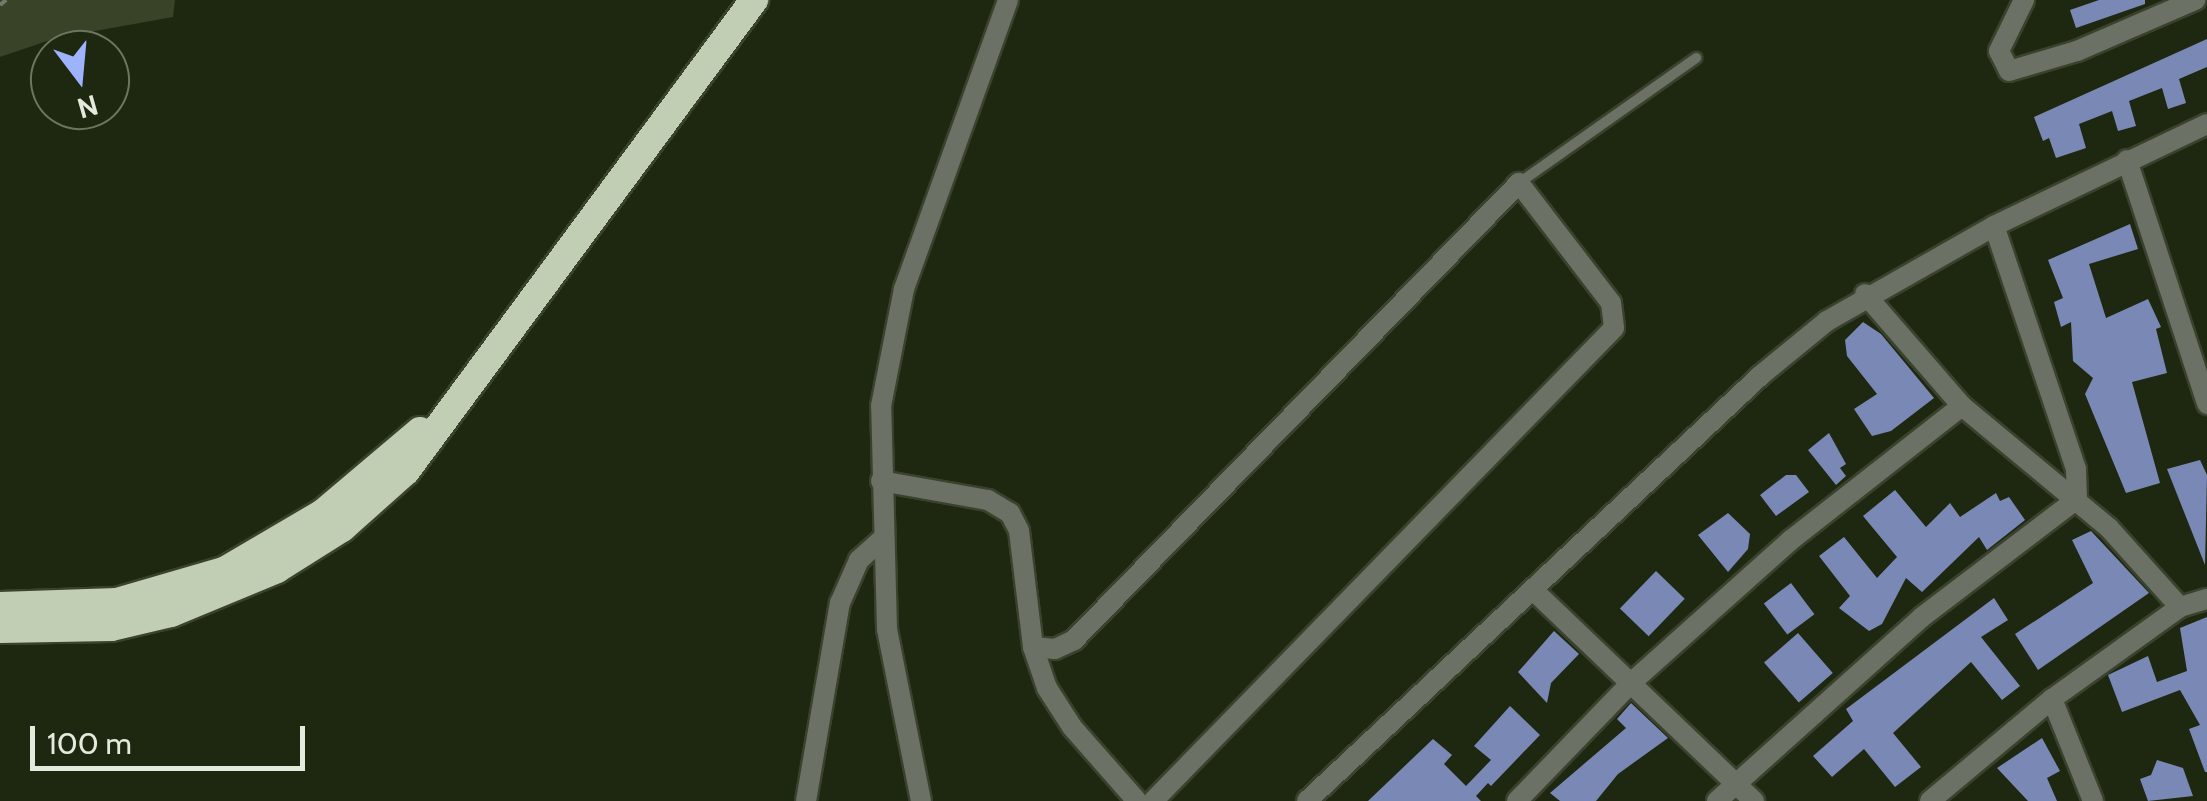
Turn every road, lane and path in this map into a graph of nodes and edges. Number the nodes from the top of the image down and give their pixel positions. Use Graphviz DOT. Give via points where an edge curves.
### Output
graph roads {
  1 [pos="6,0"];
  2 [pos="754,0"];
  3 [pos="1008,0"];
  4 [pos="2024,0"];
  5 [pos="2195,0"];
  6 [pos="0,5"];
  7 [pos="1696,58"];
  8 [pos="2207,124"];
  9 [pos="2127,160"];
  10 [pos="1520,183"];
  11 [pos="1994,226"];
  12 [pos="1865,294"];
  13 [pos="2207,404"];
  14 [pos="1962,406"];
  15 [pos="445,411"];
  16 [pos="881,481"];
  17 [pos="2077,499"];
  18 [pos="881,540"];
  19 [pos="1533,590"];
  20 [pos="2207,599"];
  21 [pos="0,606"];
  22 [pos="2180,607"];
  23 [pos="0,629"];
  24 [pos="1033,647"];
  25 [pos="1631,683"];
  26 [pos="2052,700"];
  27 [pos="1735,782"];
  28 [pos="806,801"];
  29 [pos="921,801"];
  30 [pos="1137,801"];
  31 [pos="1153,801"];
  32 [pos="1307,801"];
  33 [pos="1517,801"];
  34 [pos="1717,801"];
  35 [pos="1754,801"];
  36 [pos="1930,801"];
  37 [pos="2092,801"];
  1 -- 6 [label="path"];
  2 -- 15 [label="highway"];
  3 -- 16 [label="street" via="904,289 881,406"];
  4 -- 5 [label="street" via="2000,51 2009,71 2077,51"];
  7 -- 10 [label="lane"];
  8 -- 9 [label="street"];
  9 -- 11 [label="street"];
  9 -- 13 [label="street"];
  10 -- 24 [label="street" via="1074,640 1056,649"];
  10 -- 31 [label="street" via="1610,302 1614,328"];
  11 -- 12 [label="street"];
  11 -- 17 [label="street" via="2076,469"];
  12 -- 14 [label="street"];
  12 -- 19 [label="street" via="1760,376"];
  14 -- 17 [label="street"];
  14 -- 25 [label="street" via="1790,540"];
  15 -- 21 [label="highway" via="323,513 224,570 117,602"];
  15 -- 23 [label="highway" via="406,471 342,528 277,568 171,613 126,623"];
  16 -- 18 [label="street"];
  16 -- 24 [label="street" via="988,500 1010,512 1020,531"];
  17 -- 22 [label="street"];
  17 -- 27 [label="street" via="1922,617"];
  18 -- 28 [label="street" via="860,560 840,604"];
  18 -- 29 [label="street" via="892,668"];
  19 -- 25 [label="street"];
  19 -- 32 [label="street"];
  20 -- 22 [label="street"];
  22 -- 26 [label="street"];
  24 -- 30 [label="street" via="1047,688 1072,727"];
  25 -- 27 [label="street"];
  25 -- 33 [label="street"];
  26 -- 36 [label="street"];
  26 -- 37 [label="street"];
  27 -- 34 [label="street"];
  27 -- 35 [label="street"];
}
